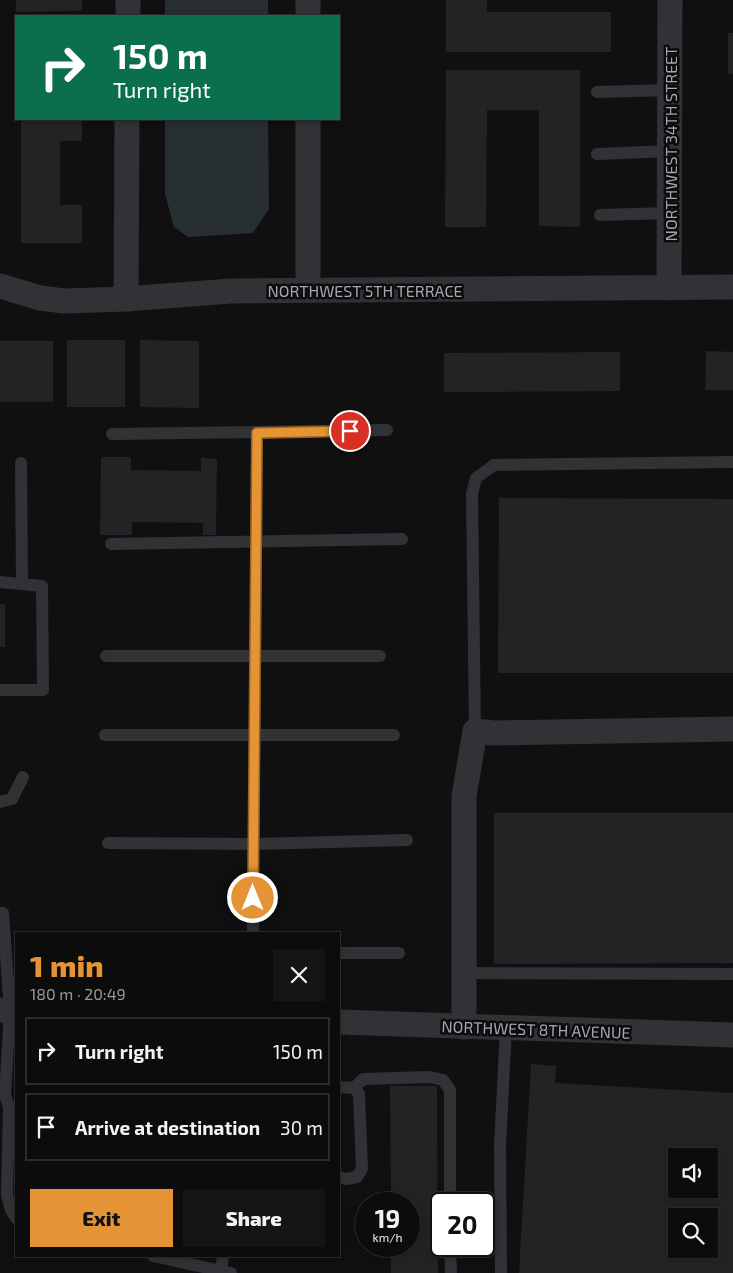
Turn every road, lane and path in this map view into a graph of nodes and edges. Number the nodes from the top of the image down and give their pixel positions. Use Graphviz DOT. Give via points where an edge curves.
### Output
graph roads {
  1 [pos="128,0"];
  2 [pos="308,0"];
  3 [pos="670,0"];
  4 [pos="128,15"];
  5 [pos="308,15"];
  6 [pos="670,90"];
  7 [pos="597,92"];
  8 [pos="127,120"];
  9 [pos="308,120"];
  10 [pos="670,151"];
  11 [pos="597,154"];
  12 [pos="669,213"];
  13 [pos="600,215"];
  14 [pos="0,286"];
  15 [pos="733,287"];
  16 [pos="669,288"];
  17 [pos="308,290"];
  18 [pos="126,299"];
  19 [pos="387,430"];
  20 [pos="257,433"];
  21 [pos="112,434"];
  22 [pos="733,462"];
  23 [pos="20,463"];
  24 [pos="402,539"];
  25 [pos="256,541"];
  26 [pos="111,544"];
  27 [pos="0,582"];
  28 [pos="22,584"];
  29 [pos="106,656"];
  30 [pos="380,656"];
  31 [pos="255,657"];
  32 [pos="0,690"];
  33 [pos="733,730"];
  34 [pos="475,731"];
  35 [pos="105,735"];
  36 [pos="394,735"];
  37 [pos="255,736"];
  38 [pos="23,777"];
  39 [pos="0,802"];
  40 [pos="407,840"];
  41 [pos="108,843"];
  42 [pos="254,844"];
  43 [pos="0,913"];
  44 [pos="253,932"];
  45 [pos="340,953"];
  46 [pos="399,953"];
  47 [pos="464,973"];
  48 [pos="733,974"];
  49 [pos="9,1010"];
  50 [pos="340,1022"];
  51 [pos="464,1027"];
  52 [pos="506,1028"];
  53 [pos="733,1035"];
  54 [pos="340,1087"];
  55 [pos="354,1088"];
  56 [pos="13,1109"];
  57 [pos="340,1177"];
  58 [pos="450,1192"];
  59 [pos="15,1216"];
  60 [pos="158,1257"];
  61 [pos="223,1257"];
  62 [pos="450,1257"];
  63 [pos="226,1272"];
  64 [pos="451,1273"];
  65 [pos="501,1273"];
  1 -- 4 [label="street"];
  2 -- 5 [label="street"];
  3 -- 6 [label="street, NORTHWEST 34TH STREET"];
  6 -- 7 [label="lane"];
  6 -- 10 [label="street, NORTHWEST 34TH STREET"];
  8 -- 18 [label="street"];
  9 -- 17 [label="street"];
  10 -- 11 [label="lane"];
  10 -- 12 [label="street, NORTHWEST 34TH STREET"];
  12 -- 13 [label="lane"];
  12 -- 16 [label="street, NORTHWEST 34TH STREET"];
  14 -- 18 [label="street, NORTHWEST 5TH TERRACE" via="52,300"];
  15 -- 16 [label="street, NORTHWEST 5TH TERRACE"];
  16 -- 17 [label="street, NORTHWEST 5TH TERRACE"];
  17 -- 18 [label="street, NORTHWEST 5TH TERRACE" via="232,291"];
  19 -- 20 [label="lane"];
  20 -- 21 [label="lane"];
  20 -- 25 [label="lane"];
  22 -- 34 [label="lane" via="494,465 476,478 472,494"];
  23 -- 28 [label="lane"];
  24 -- 25 [label="lane"];
  25 -- 26 [label="lane"];
  25 -- 31 [label="lane"];
  27 -- 28 [label="lane"];
  28 -- 32 [label="lane" via="42,586 42,690"];
  29 -- 31 [label="lane"];
  30 -- 31 [label="lane"];
  31 -- 37 [label="lane"];
  33 -- 34 [label="street"];
  34 -- 47 [label="street" via="464,796"];
  35 -- 37 [label="lane"];
  36 -- 37 [label="lane"];
  37 -- 42 [label="lane"];
  38 -- 39 [label="lane" via="12,799"];
  40 -- 42 [label="lane"];
  41 -- 42 [label="lane"];
  42 -- 44 [label="lane"];
  43 -- 49 [label="lane" via="3,913"];
  45 -- 46 [label="lane"];
  47 -- 48 [label="lane"];
  47 -- 51 [label="street"];
  49 -- 56 [label="lane" via="5,1096"];
  50 -- 51 [label="street, NORTHWEST 8TH AVENUE"];
  51 -- 52 [label="street, NORTHWEST 8TH AVENUE"];
  52 -- 53 [label="street, NORTHWEST 8TH AVENUE"];
  52 -- 65 [label="lane" via="500,1146"];
  54 -- 55 [label="lane"];
  55 -- 57 [label="lane" via="359,1094 362,1169 358,1177"];
  55 -- 58 [label="lane" via="363,1079 430,1077 443,1080 450,1090"];
  56 -- 59 [label="lane" via="7,1196"];
  60 -- 63 [label="lane"];
  61 -- 63 [label="lane"];
  62 -- 64 [label="lane"];
}
